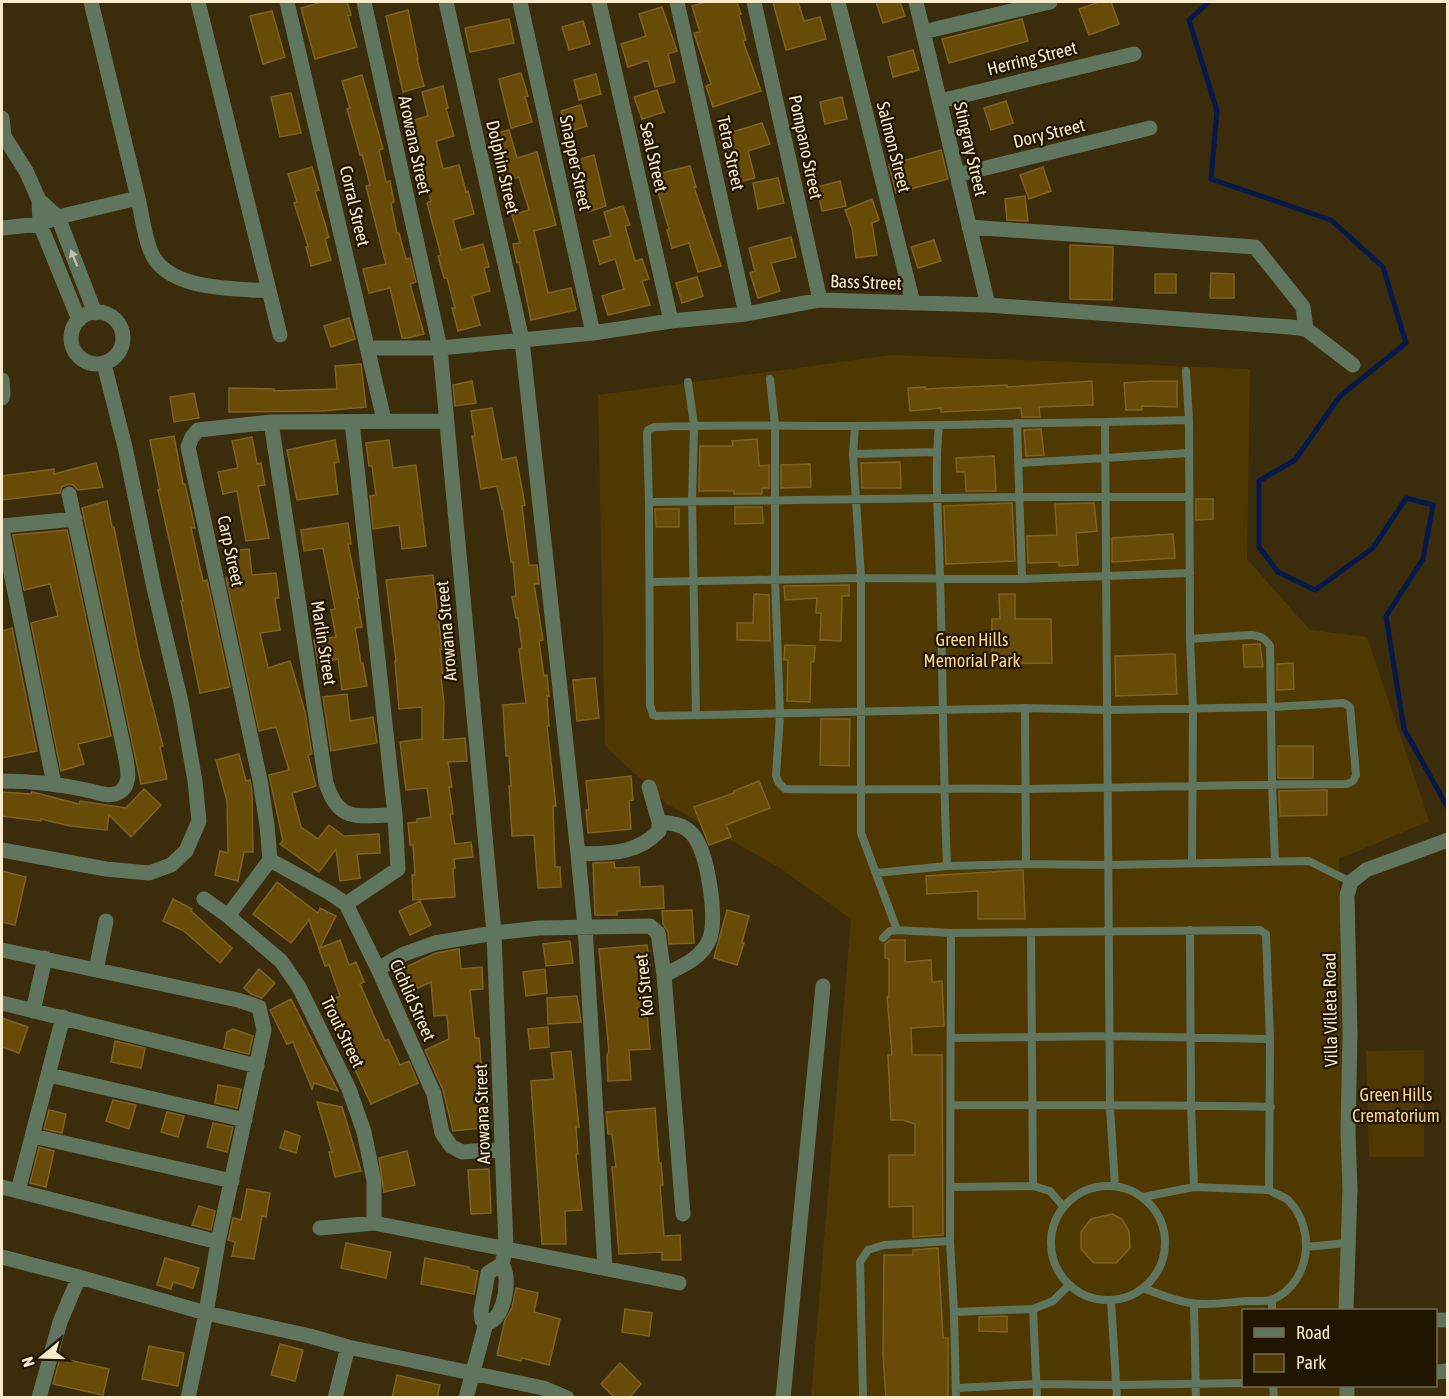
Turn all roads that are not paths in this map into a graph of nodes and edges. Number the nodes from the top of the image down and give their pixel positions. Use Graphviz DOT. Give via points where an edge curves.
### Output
graph roads {
  1 [pos="92,2"];
  2 [pos="198,2"];
  3 [pos="287,2"];
  4 [pos="364,2"];
  5 [pos="446,2"];
  6 [pos="520,2"];
  7 [pos="599,2"];
  8 [pos="677,2"];
  9 [pos="754,2"];
  10 [pos="838,2"];
  11 [pos="916,2"];
  12 [pos="1050,2"];
  13 [pos="923,32"];
  14 [pos="1134,54"];
  15 [pos="940,101"];
  16 [pos="2,118"];
  17 [pos="1150,128"];
  18 [pos="3,136"];
  19 [pos="957,175"];
  20 [pos="138,198"];
  21 [pos="39,200"];
  22 [pos="57,217"];
  23 [pos="40,225"];
  24 [pos="969,227"];
  25 [pos="2,228"];
  26 [pos="269,291"];
  27 [pos="820,300"];
  28 [pos="914,303"];
  29 [pos="988,305"];
  30 [pos="95,313"];
  31 [pos="746,314"];
  32 [pos="79,320"];
  33 [pos="671,321"];
  34 [pos="1306,330"];
  35 [pos="593,333"];
  36 [pos="280,335"];
  37 [pos="522,340"];
  38 [pos="367,348"];
  39 [pos="440,348"];
  40 [pos="104,364"];
  41 [pos="1353,365"];
  42 [pos="1186,371"];
  43 [pos="770,379"];
  44 [pos="2,380"];
  45 [pos="688,382"];
  46 [pos="2,398"];
  47 [pos="384,420"];
  48 [pos="1189,420"];
  49 [pos="446,421"];
  50 [pos="271,422"];
  51 [pos="352,422"];
  52 [pos="1105,422"];
  53 [pos="1017,423"];
  54 [pos="694,425"];
  55 [pos="775,425"];
  56 [pos="939,425"];
  57 [pos="855,426"];
  58 [pos="936,452"];
  59 [pos="1189,453"];
  60 [pos="853,454"];
  61 [pos="1105,458"];
  62 [pos="1020,463"];
  63 [pos="69,494"];
  64 [pos="1020,497"];
  65 [pos="1104,497"];
  66 [pos="1188,497"];
  67 [pos="936,499"];
  68 [pos="856,500"];
  69 [pos="692,501"];
  70 [pos="649,502"];
  71 [pos="774,502"];
  72 [pos="75,519"];
  73 [pos="2,528"];
  74 [pos="1190,573"];
  75 [pos="1106,577"];
  76 [pos="861,578"];
  77 [pos="775,579"];
  78 [pos="940,579"];
  79 [pos="1022,579"];
  80 [pos="694,581"];
  81 [pos="650,582"];
  82 [pos="1190,639"];
  83 [pos="1271,707"];
  84 [pos="1025,708"];
  85 [pos="1193,709"];
  86 [pos="1108,710"];
  87 [pos="860,711"];
  88 [pos="943,711"];
  89 [pos="696,715"];
  90 [pos="780,715"];
  91 [pos="2,782"];
  92 [pos="54,784"];
  93 [pos="1272,784"];
  94 [pos="1192,786"];
  95 [pos="650,787"];
  96 [pos="1107,787"];
  97 [pos="944,789"];
  98 [pos="1025,789"];
  99 [pos="861,791"];
  100 [pos="395,815"];
  101 [pos="659,822"];
  102 [pos="1448,840"];
  103 [pos="2,850"];
  104 [pos="578,854"];
  105 [pos="270,860"];
  106 [pos="1275,861"];
  107 [pos="1192,863"];
  108 [pos="1026,864"];
  109 [pos="947,866"];
  110 [pos="1108,866"];
  111 [pos="876,873"];
  112 [pos="1351,882"];
  113 [pos="204,899"];
  114 [pos="346,904"];
  115 [pos="228,916"];
  116 [pos="106,921"];
  117 [pos="585,927"];
  118 [pos="897,930"];
  119 [pos="1190,930"];
  120 [pos="1109,931"];
  121 [pos="1031,932"];
  122 [pos="494,933"];
  123 [pos="951,933"];
  124 [pos="883,938"];
  125 [pos="2,950"];
  126 [pos="45,958"];
  127 [pos="378,969"];
  128 [pos="96,970"];
  129 [pos="664,975"];
  130 [pos="823,986"];
  131 [pos="2,1003"];
  132 [pos="33,1011"];
  133 [pos="63,1017"];
  134 [pos="1109,1036"];
  135 [pos="1033,1037"];
  136 [pos="1191,1037"];
  137 [pos="952,1038"];
  138 [pos="1270,1039"];
  139 [pos="256,1066"];
  140 [pos="48,1075"];
  141 [pos="951,1105"];
  142 [pos="1191,1105"];
  143 [pos="1033,1106"];
  144 [pos="1110,1107"];
  145 [pos="1271,1107"];
  146 [pos="245,1120"];
  147 [pos="33,1136"];
  148 [pos="502,1149"];
  149 [pos="232,1181"];
  150 [pos="1033,1186"];
  151 [pos="1114,1186"];
  152 [pos="2,1187"];
  153 [pos="951,1187"];
  154 [pos="1194,1187"];
  155 [pos="18,1191"];
  156 [pos="1269,1191"];
  157 [pos="1143,1197"];
  158 [pos="1064,1206"];
  159 [pos="683,1214"];
  160 [pos="374,1223"];
  161 [pos="320,1228"];
  162 [pos="950,1241"];
  163 [pos="218,1242"];
  164 [pos="1347,1243"];
  165 [pos="1306,1247"];
  166 [pos="506,1248"];
  167 [pos="2,1257"];
  168 [pos="605,1268"];
  169 [pos="79,1277"];
  170 [pos="679,1283"];
  171 [pos="1069,1285"];
  172 [pos="1143,1288"];
  173 [pos="1272,1300"];
  174 [pos="1110,1301"];
  175 [pos="1194,1304"];
  176 [pos="1033,1309"];
  177 [pos="1272,1309"];
  178 [pos="1346,1309"];
  179 [pos="954,1312"];
  180 [pos="206,1313"];
  181 [pos="348,1347"];
  182 [pos="471,1374"];
  183 [pos="1196,1383"];
  184 [pos="1242,1383"];
  185 [pos="1037,1384"];
  186 [pos="1117,1385"];
  187 [pos="956,1393"];
  188 [pos="39,1398"];
  189 [pos="188,1398"];
  190 [pos="335,1398"];
  191 [pos="466,1398"];
  192 [pos="567,1398"];
  193 [pos="783,1398"];
  194 [pos="863,1398"];
  195 [pos="1037,1398"];
  196 [pos="1117,1398"];
  197 [pos="1196,1398"];
  1 -- 20 [label="street"];
  2 -- 26 [label="street"];
  3 -- 38 [label="street, Corral Street"];
  4 -- 39 [label="street, Arowana Street"];
  5 -- 37 [label="street, Dolphin Street"];
  6 -- 35 [label="street, Snapper Street"];
  7 -- 33 [label="street, Seal Street"];
  8 -- 31 [label="street, Tetra Street"];
  9 -- 27 [label="street, Pompano Street"];
  10 -- 28 [label="street, Salmon Street"];
  11 -- 13 [label="street, Stingray Street"];
  12 -- 13 [label="street"];
  13 -- 15 [label="street, Stingray Street"];
  14 -- 15 [label="street, Herring Street"];
  15 -- 19 [label="street, Stingray Street"];
  16 -- 18 [label="street"];
  17 -- 19 [label="street, Dory Street"];
  18 -- 21 [label="street"];
  19 -- 24 [label="street, Stingray Street"];
  20 -- 22 [label="street"];
  20 -- 26 [label="street" via="151,253 164,270 178,279 210,286"];
  21 -- 22 [label="street"];
  21 -- 23 [label="street"];
  22 -- 23 [label="street"];
  30 -- 22 [label="street, one-way"];
  23 -- 25 [label="street"];
  23 -- 32 [label="street"];
  24 -- 29 [label="street, Stingray Street"];
  24 -- 34 [label="street" via="1255,247 1303,307"];
  26 -- 36 [label="street"];
  27 -- 28 [label="street, Bass Street"];
  27 -- 31 [label="street, Bass Street"];
  28 -- 29 [label="street, Bass Street"];
  29 -- 34 [label="street, Bass Street"];
  30 -- 32 [label="street"];
  30 -- 40 [label="street" via="102,312 117,321 123,335 122,348"];
  31 -- 33 [label="street, Bass Street"];
  32 -- 40 [label="street" via="70,339 77,355 89,363"];
  33 -- 35 [label="street, Bass Street"];
  34 -- 41 [label="street, Bass Street"];
  35 -- 37 [label="street, Bass Street"];
  37 -- 39 [label="street, Bass Street"];
  37 -- 104 [label="street, Dolphin Street"];
  38 -- 39 [label="street, Bass Street"];
  38 -- 47 [label="street, Corral Street"];
  39 -- 49 [label="street, Arowana Street"];
  40 -- 103 [label="street" via="181,702 199,821 186,851 171,865 149,873"];
  42 -- 48 [label="lane"];
  43 -- 55 [label="lane"];
  44 -- 46 [label="street"];
  45 -- 54 [label="lane"];
  47 -- 49 [label="street, Carp Street"];
  47 -- 51 [label="street, Carp Street"];
  48 -- 52 [label="lane"];
  48 -- 59 [label="lane"];
  49 -- 122 [label="street, Arowana Street"];
  50 -- 51 [label="street, Carp Street"];
  50 -- 100 [label="street, Marlin Street" via="326,783 332,800 349,815"];
  50 -- 105 [label="street, Carp Street" via="198,430 188,447 260,780"];
  51 -- 100 [label="street"];
  52 -- 53 [label="lane"];
  52 -- 61 [label="lane"];
  53 -- 56 [label="lane"];
  53 -- 62 [label="lane"];
  54 -- 55 [label="lane"];
  54 -- 69 [label="lane"];
  54 -- 70 [label="lane" via="648,430"];
  55 -- 57 [label="lane"];
  55 -- 71 [label="lane"];
  56 -- 57 [label="lane"];
  56 -- 58 [label="lane"];
  57 -- 60 [label="lane"];
  58 -- 60 [label="lane"];
  58 -- 67 [label="lane"];
  59 -- 61 [label="lane"];
  59 -- 66 [label="lane"];
  60 -- 68 [label="lane"];
  61 -- 62 [label="lane"];
  61 -- 65 [label="lane"];
  62 -- 64 [label="lane"];
  63 -- 72 [label="street"];
  64 -- 65 [label="lane"];
  64 -- 67 [label="lane"];
  64 -- 79 [label="lane"];
  65 -- 66 [label="lane"];
  65 -- 75 [label="lane"];
  66 -- 74 [label="lane"];
  67 -- 68 [label="lane"];
  67 -- 78 [label="lane"];
  68 -- 71 [label="lane"];
  68 -- 76 [label="lane"];
  69 -- 70 [label="lane"];
  69 -- 71 [label="lane"];
  69 -- 80 [label="lane"];
  70 -- 81 [label="lane"];
  71 -- 77 [label="lane"];
  72 -- 73 [label="street"];
  72 -- 92 [label="street" via="129,775 118,793 106,795"];
  73 -- 92 [label="street"];
  74 -- 75 [label="lane"];
  74 -- 82 [label="lane"];
  75 -- 79 [label="lane"];
  75 -- 86 [label="lane"];
  76 -- 77 [label="lane"];
  76 -- 78 [label="lane"];
  76 -- 87 [label="lane"];
  77 -- 80 [label="lane"];
  77 -- 90 [label="lane"];
  78 -- 79 [label="lane"];
  78 -- 88 [label="lane"];
  80 -- 81 [label="lane"];
  80 -- 89 [label="lane"];
  81 -- 89 [label="lane" via="652,715"];
  82 -- 83 [label="lane" via="1251,635 1267,640"];
  82 -- 85 [label="lane"];
  83 -- 85 [label="lane"];
  83 -- 93 [label="lane"];
  83 -- 93 [label="lane" via="1344,703 1350,707 1356,775 1347,784"];
  84 -- 86 [label="lane"];
  84 -- 88 [label="lane"];
  84 -- 98 [label="lane"];
  85 -- 86 [label="lane"];
  85 -- 94 [label="lane"];
  86 -- 96 [label="lane"];
  87 -- 88 [label="lane"];
  87 -- 90 [label="lane"];
  87 -- 99 [label="lane"];
  88 -- 97 [label="lane"];
  89 -- 90 [label="lane"];
  90 -- 99 [label="lane" via="776,776 784,789"];
  91 -- 92 [label="street"];
  93 -- 94 [label="lane"];
  93 -- 106 [label="lane"];
  94 -- 96 [label="lane"];
  94 -- 107 [label="lane"];
  95 -- 101 [label="street"];
  96 -- 98 [label="lane"];
  96 -- 110 [label="lane"];
  97 -- 98 [label="lane"];
  97 -- 99 [label="lane"];
  97 -- 109 [label="lane"];
  98 -- 108 [label="lane"];
  99 -- 111 [label="lane" via="861,833"];
  100 -- 114 [label="street" via="398,868"];
  101 -- 104 [label="street" via="659,831 636,848"];
  101 -- 129 [label="street" via="678,824 692,833 701,848 711,908 710,939 687,964"];
  102 -- 112 [label="street" via="1366,870"];
  104 -- 117 [label="street, Dolphin Street"];
  105 -- 114 [label="street"];
  105 -- 115 [label="street"];
  106 -- 107 [label="lane"];
  106 -- 112 [label="lane" via="1309,861"];
  107 -- 110 [label="lane"];
  108 -- 109 [label="lane"];
  108 -- 110 [label="lane"];
  109 -- 111 [label="lane"];
  110 -- 120 [label="lane"];
  111 -- 118 [label="lane"];
  112 -- 164 [label="street, Villa Villeta Road" via="1347,895"];
  113 -- 115 [label="street, Trout Street"];
  114 -- 127 [label="street, Cichlid Street"];
  115 -- 160 [label="street, Trout Street" via="281,961 326,1038 364,1132 374,1181"];
  116 -- 128 [label="street"];
  117 -- 122 [label="street, Koi Street"];
  117 -- 129 [label="street, Koi Street" via="655,928"];
  117 -- 168 [label="street, Dolphin Street"];
  118 -- 123 [label="lane"];
  118 -- 124 [label="lane"];
  119 -- 120 [label="lane"];
  119 -- 136 [label="lane"];
  119 -- 138 [label="lane" via="1260,930 1266,934"];
  120 -- 121 [label="lane"];
  120 -- 134 [label="lane"];
  121 -- 123 [label="lane"];
  121 -- 135 [label="lane"];
  122 -- 127 [label="street, Koi Street" via="435,943"];
  122 -- 148 [label="street, Arowana Street"];
  123 -- 137 [label="lane"];
  125 -- 126 [label="street"];
  126 -- 128 [label="street"];
  126 -- 132 [label="street"];
  127 -- 148 [label="street, Cichlid Street" via="434,1094 442,1133 450,1146 462,1152"];
  128 -- 139 [label="street" via="260,1007 264,1030"];
  129 -- 159 [label="street, Koi Street"];
  130 -- 193 [label="street"];
  131 -- 132 [label="street"];
  132 -- 133 [label="street"];
  133 -- 139 [label="street"];
  133 -- 140 [label="street"];
  134 -- 135 [label="lane"];
  134 -- 136 [label="lane"];
  134 -- 144 [label="lane"];
  135 -- 137 [label="lane"];
  135 -- 143 [label="lane"];
  136 -- 138 [label="lane"];
  136 -- 142 [label="lane"];
  137 -- 141 [label="lane"];
  138 -- 145 [label="lane"];
  139 -- 146 [label="street"];
  140 -- 146 [label="street"];
  140 -- 147 [label="street"];
  141 -- 143 [label="lane"];
  141 -- 153 [label="lane"];
  142 -- 144 [label="lane"];
  142 -- 145 [label="lane"];
  142 -- 154 [label="lane"];
  143 -- 144 [label="lane"];
  143 -- 150 [label="lane"];
  144 -- 151 [label="lane"];
  145 -- 156 [label="lane"];
  146 -- 149 [label="street"];
  147 -- 149 [label="street"];
  147 -- 155 [label="street"];
  148 -- 166 [label="street, Arowana Street"];
  149 -- 163 [label="street"];
  150 -- 153 [label="lane"];
  150 -- 158 [label="lane" via="1050,1191"];
  151 -- 157 [label="lane"];
  151 -- 158 [label="lane" via="1089,1188"];
  152 -- 155 [label="street"];
  153 -- 162 [label="lane"];
  154 -- 156 [label="lane"];
  154 -- 157 [label="lane"];
  155 -- 163 [label="street"];
  156 -- 165 [label="lane" via="1287,1199 1300,1214 1307,1234"];
  157 -- 172 [label="lane" via="1164,1234 1163,1255 1156,1273"];
  158 -- 171 [label="lane" via="1051,1232 1052,1257"];
  160 -- 161 [label="street"];
  160 -- 166 [label="street"];
  162 -- 179 [label="lane"];
  162 -- 194 [label="lane" via="884,1245 868,1250 860,1262"];
  163 -- 180 [label="street"];
  164 -- 165 [label="lane"];
  164 -- 178 [label="street, Villa Villeta Road"];
  165 -- 173 [label="lane" via="1299,1276 1288,1290"];
  166 -- 168 [label="street"];
  166 -- 182 [label="street, Arowana Street" via="502,1264 507,1276 500,1315 486,1323"];
  167 -- 169 [label="street"];
  168 -- 170 [label="street"];
  169 -- 180 [label="street"];
  169 -- 188 [label="street" via="60,1322"];
  171 -- 174 [label="lane" via="1088,1296"];
  171 -- 176 [label="lane" via="1053,1301"];
  172 -- 174 [label="lane" via="1130,1297"];
  172 -- 175 [label="lane"];
  173 -- 175 [label="lane"];
  173 -- 177 [label="lane"];
  174 -- 186 [label="lane"];
  175 -- 183 [label="lane"];
  176 -- 179 [label="lane"];
  176 -- 185 [label="lane"];
  179 -- 187 [label="lane"];
  180 -- 181 [label="street"];
  180 -- 189 [label="street"];
  181 -- 182 [label="street"];
  181 -- 190 [label="street"];
  182 -- 191 [label="street"];
  182 -- 192 [label="street" via="543,1388"];
  183 -- 184 [label="lane"];
  183 -- 186 [label="lane"];
  183 -- 197 [label="lane"];
  185 -- 186 [label="lane"];
  185 -- 187 [label="lane"];
  185 -- 195 [label="lane"];
  186 -- 196 [label="lane"];
}
